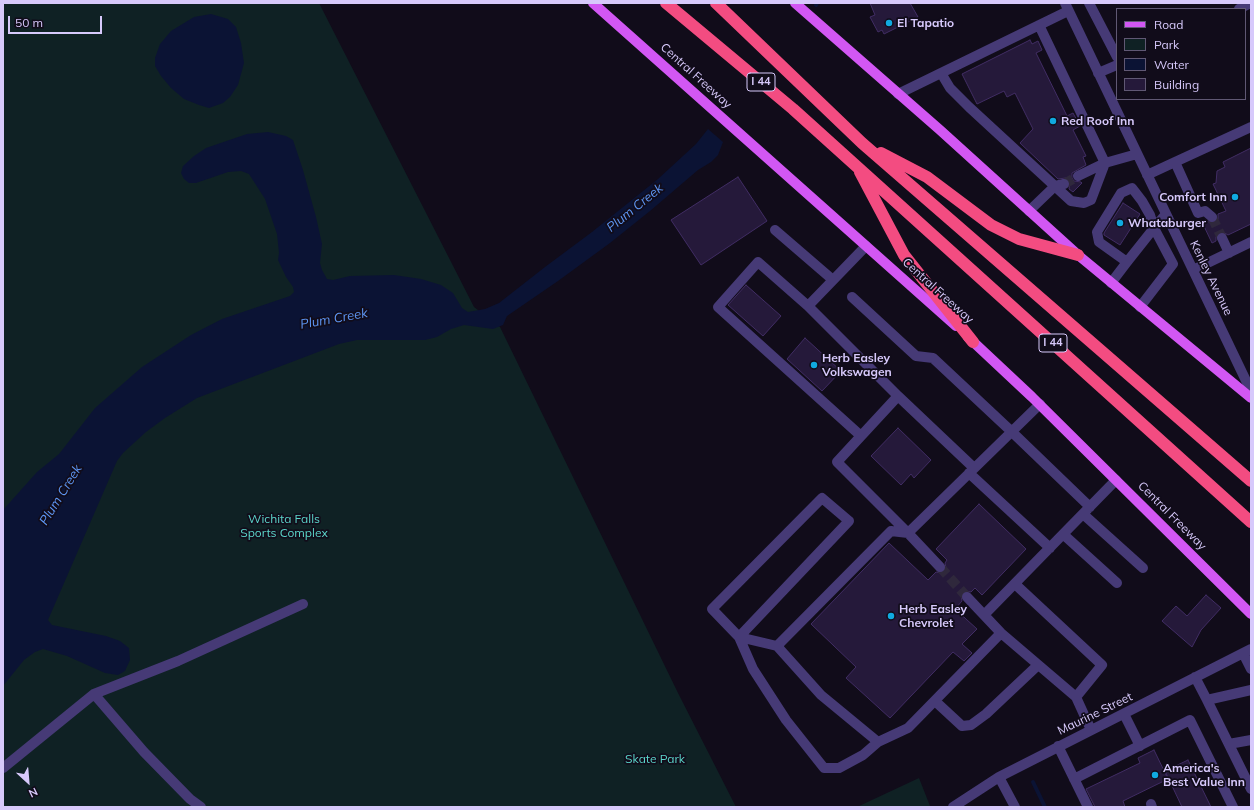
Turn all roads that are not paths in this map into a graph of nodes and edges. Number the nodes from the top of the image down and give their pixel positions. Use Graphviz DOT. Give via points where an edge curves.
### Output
graph roads {
  1 [pos="593,3"];
  2 [pos="666,3"];
  3 [pos="716,3"];
  4 [pos="795,3"];
  5 [pos="1089,3"];
  6 [pos="1250,3"];
  7 [pos="1066,7"];
  8 [pos="1241,8"];
  9 [pos="1039,25"];
  10 [pos="1116,55"];
  11 [pos="1116,65"];
  12 [pos="941,73"];
  13 [pos="1098,73"];
  14 [pos="898,94"];
  15 [pos="1251,127"];
  16 [pos="862,143"];
  17 [pos="1137,154"];
  18 [pos="1176,162"];
  19 [pos="1105,163"];
  20 [pos="855,164"];
  21 [pos="1147,175"];
  22 [pos="1078,176"];
  23 [pos="1059,185"];
  24 [pos="1029,211"];
  25 [pos="1166,214"];
  26 [pos="1212,217"];
  27 [pos="1154,228"];
  28 [pos="775,230"];
  29 [pos="1222,238"];
  30 [pos="1251,242"];
  31 [pos="866,246"];
  32 [pos="1229,253"];
  33 [pos="1078,255"];
  34 [pos="1128,262"];
  35 [pos="1193,270"];
  36 [pos="833,280"];
  37 [pos="1111,283"];
  38 [pos="852,298"];
  39 [pos="808,306"];
  40 [pos="1140,307"];
  41 [pos="973,342"];
  42 [pos="1251,392"];
  43 [pos="898,396"];
  44 [pos="1251,398"];
  45 [pos="1040,404"];
  46 [pos="1012,432"];
  47 [pos="861,436"];
  48 [pos="971,470"];
  49 [pos="1116,480"];
  50 [pos="1251,481"];
  51 [pos="1086,511"];
  52 [pos="1251,522"];
  53 [pos="908,533"];
  54 [pos="1064,535"];
  55 [pos="1050,548"];
  56 [pos="940,568"];
  57 [pos="1143,568"];
  58 [pos="1117,583"];
  59 [pos="1015,584"];
  60 [pos="967,596"];
  61 [pos="303,604"];
  62 [pos="1251,614"];
  63 [pos="984,615"];
  64 [pos="1001,633"];
  65 [pos="739,637"];
  66 [pos="777,646"];
  67 [pos="1247,651"];
  68 [pos="1038,665"];
  69 [pos="1251,669"];
  70 [pos="1195,677"];
  71 [pos="1251,690"];
  72 [pos="94,694"];
  73 [pos="1076,697"];
  74 [pos="1207,700"];
  75 [pos="935,701"];
  76 [pos="1124,714"];
  77 [pos="1091,730"];
  78 [pos="1251,740"];
  79 [pos="878,742"];
  80 [pos="1229,744"];
  81 [pos="1058,746"];
  82 [pos="1140,746"];
  83 [pos="3,768"];
  84 [pos="999,777"];
  85 [pos="1074,779"];
  86 [pos="1251,789"];
  87 [pos="967,803"];
  88 [pos="201,807"];
  89 [pos="953,807"];
  90 [pos="1015,807"];
  91 [pos="1088,807"];
  92 [pos="1233,807"];
  1 -- 31 [label="main road, Central Freeway"];
  2 -- 20 [label="highway, I 44"];
  3 -- 16 [label="highway, I 44"];
  4 -- 14 [label="main road"];
  5 -- 10 [label="street"];
  6 -- 8 [label="street"];
  7 -- 9 [label="street"];
  7 -- 13 [label="street, Kenley Avenue"];
  9 -- 12 [label="street"];
  9 -- 19 [label="street"];
  11 -- 13 [label="street"];
  12 -- 14 [label="street"];
  12 -- 23 [label="street" via="950,88 969,107"];
  13 -- 17 [label="street, Kenley Avenue"];
  14 -- 24 [label="main road"];
  15 -- 18 [label="street"];
  16 -- 33 [label="highway" via="927,177 991,225 1019,239"];
  16 -- 50 [label="highway, I 44"];
  17 -- 19 [label="street"];
  17 -- 21 [label="street, Kenley Avenue"];
  18 -- 21 [label="street"];
  18 -- 26 [label="street" via="1198,213 1205,211"];
  19 -- 22 [label="street"];
  19 -- 23 [label="street" via="1091,200 1084,204 1071,201"];
  20 -- 41 [label="highway" via="904,255"];
  20 -- 52 [label="highway, I 44"];
  21 -- 25 [label="street, Kenley Avenue"];
  23 -- 24 [label="street"];
  24 -- 33 [label="main road"];
  25 -- 27 [label="street"];
  25 -- 35 [label="street, Kenley Avenue"];
  27 -- 34 [label="street"];
  27 -- 34 [label="street" via="1150,215 1132,188 1121,193 1097,232 1099,242"];
  27 -- 40 [label="street" via="1173,264"];
  28 -- 36 [label="street"];
  29 -- 32 [label="street"];
  30 -- 32 [label="street"];
  31 -- 36 [label="street"];
  31 -- 41 [label="main road, Central Freeway"];
  32 -- 35 [label="street"];
  33 -- 37 [label="main road"];
  34 -- 37 [label="street"];
  35 -- 42 [label="street, Kenley Avenue"];
  36 -- 39 [label="street"];
  37 -- 40 [label="main road"];
  38 -- 46 [label="street" via="916,356 934,358"];
  39 -- 43 [label="street"];
  39 -- 47 [label="street" via="758,262 718,307"];
  40 -- 44 [label="main road"];
  41 -- 45 [label="main road, Central Freeway"];
  43 -- 47 [label="street"];
  43 -- 48 [label="street"];
  45 -- 46 [label="street"];
  45 -- 49 [label="main road, Central Freeway"];
  46 -- 48 [label="street"];
  46 -- 51 [label="street"];
  47 -- 53 [label="street" via="837,462"];
  48 -- 53 [label="street"];
  48 -- 55 [label="street"];
  49 -- 51 [label="street"];
  49 -- 62 [label="main road, Central Freeway"];
  51 -- 54 [label="street"];
  51 -- 57 [label="street"];
  53 -- 56 [label="street"];
  53 -- 66 [label="street" via="891,530"];
  54 -- 55 [label="street"];
  54 -- 58 [label="street"];
  55 -- 59 [label="street"];
  59 -- 63 [label="street"];
  59 -- 73 [label="street" via="1102,665"];
  60 -- 63 [label="street"];
  61 -- 72 [label="street" via="178,661"];
  63 -- 64 [label="street"];
  64 -- 68 [label="street"];
  64 -- 75 [label="street"];
  65 -- 65 [label="street" via="712,609 822,498 849,521"];
  65 -- 66 [label="street"];
  65 -- 79 [label="street" via="753,669 786,720 824,768 839,768 863,755"];
  66 -- 79 [label="street" via="821,695"];
  67 -- 69 [label="street"];
  67 -- 70 [label="street, Maurine Street"];
  68 -- 73 [label="street"];
  68 -- 75 [label="street" via="971,725 962,726"];
  70 -- 74 [label="street"];
  70 -- 76 [label="street, Maurine Street"];
  71 -- 74 [label="street"];
  72 -- 83 [label="street"];
  72 -- 88 [label="street" via="144,752"];
  73 -- 77 [label="street"];
  74 -- 80 [label="street"];
  75 -- 79 [label="street" via="908,728"];
  76 -- 77 [label="street, Maurine Street"];
  76 -- 82 [label="street"];
  77 -- 81 [label="street, Maurine Street"];
  78 -- 80 [label="street"];
  80 -- 86 [label="street"];
  81 -- 84 [label="street, Maurine Street"];
  81 -- 85 [label="street"];
  82 -- 85 [label="street"];
  82 -- 92 [label="street" via="1190,720"];
  84 -- 87 [label="street, Maurine Street"];
  84 -- 90 [label="street"];
  85 -- 91 [label="street"];
  87 -- 89 [label="street, Maurine Street"];
}
